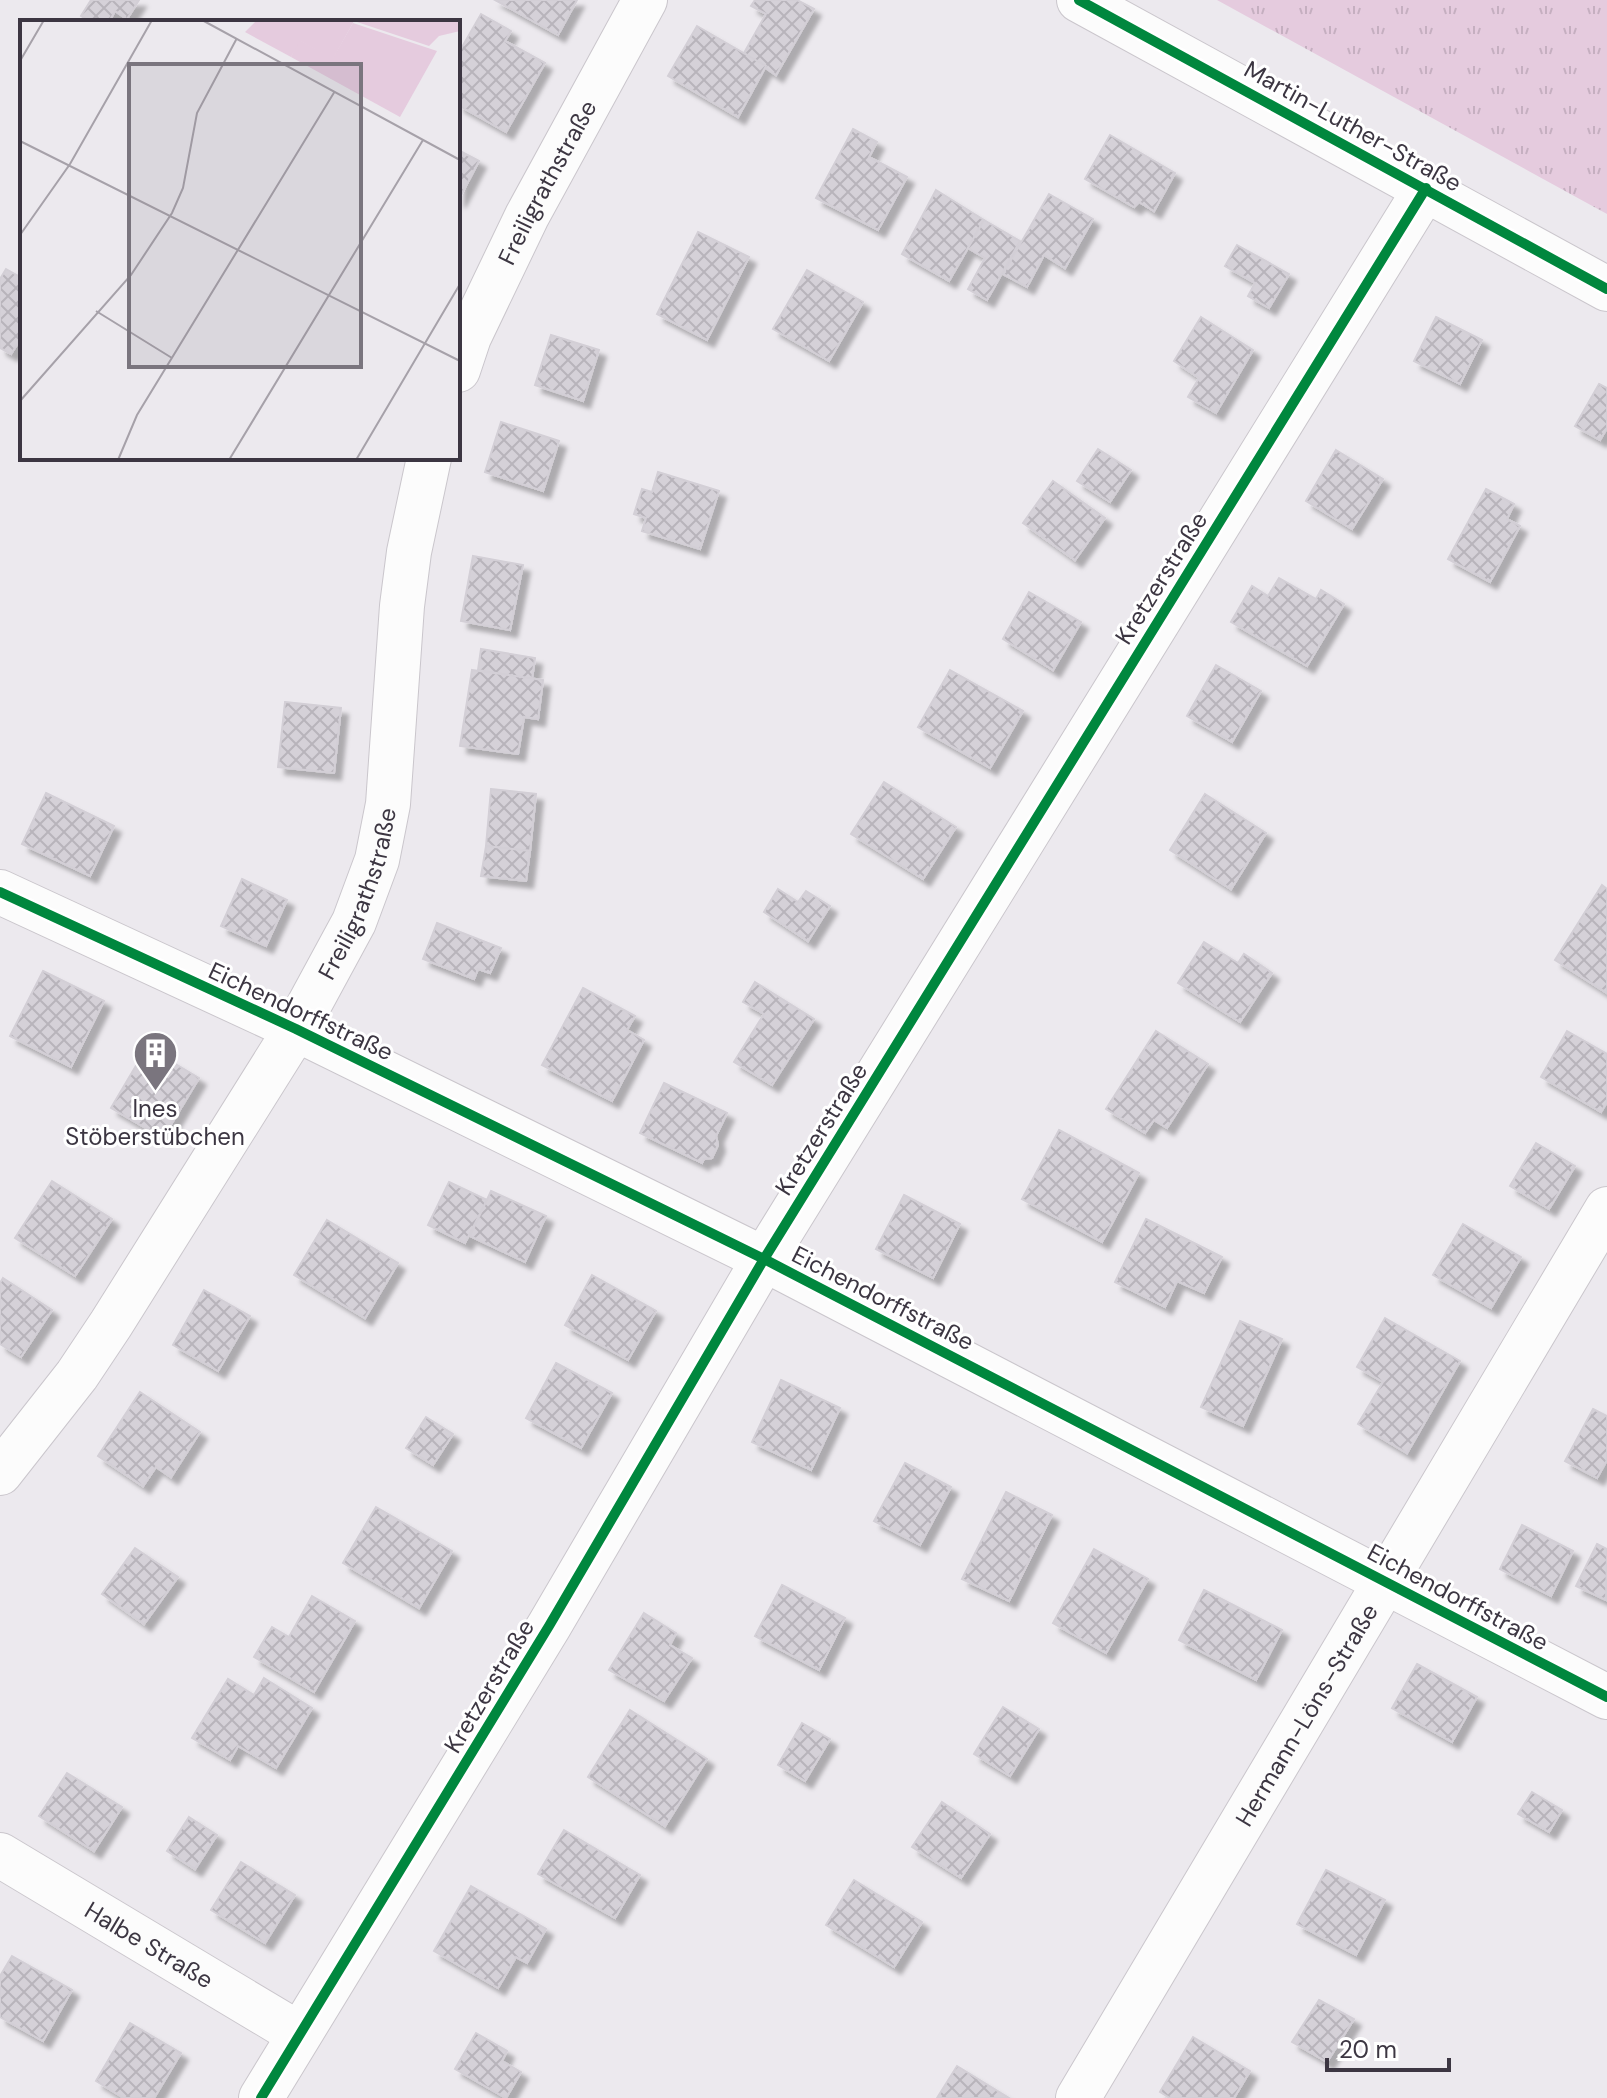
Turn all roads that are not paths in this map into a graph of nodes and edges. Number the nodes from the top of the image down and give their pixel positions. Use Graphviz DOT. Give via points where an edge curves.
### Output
graph roads {
  1 [pos="645,0"];
  2 [pos="1079,0"];
  3 [pos="1426,188"];
  4 [pos="1607,289"];
  5 [pos="460,364"];
  6 [pos="429,460"];
  7 [pos="0,892"];
  8 [pos="296,1029"];
  9 [pos="1607,1209"];
  10 [pos="764,1259"];
  11 [pos="0,1473"];
  12 [pos="1386,1581"];
  13 [pos="1607,1697"];
  14 [pos="0,1855"];
  15 [pos="299,2034"];
  16 [pos="261,2098"];
  17 [pos="1078,2098"];
  1 -- 5 [label="street, Freiligrathstraße" via="527,216"];
  2 -- 3 [label="street, Martin-Luther-Straße"];
  3 -- 4 [label="street, Martin-Luther-Straße"];
  3 -- 10 [label="street, Kretzerstraße"];
  6 -- 8 [label="street, Freiligrathstraße" via="402,606 388,804 377,860 354,922"];
  7 -- 8 [label="street, Eichendorffstraße"];
  8 -- 10 [label="street, Eichendorffstraße"];
  8 -- 11 [label="street, Freiligrathstraße" via="77,1375"];
  9 -- 12 [label="street, Hermann-Löns-Straße"];
  10 -- 12 [label="street, Eichendorffstraße"];
  10 -- 15 [label="street, Kretzerstraße" via="549,1626"];
  12 -- 13 [label="street, Eichendorffstraße"];
  12 -- 17 [label="street, Hermann-Löns-Straße"];
  14 -- 15 [label="street, Halbe Straße"];
  15 -- 16 [label="street, Kretzerstraße"];
}
